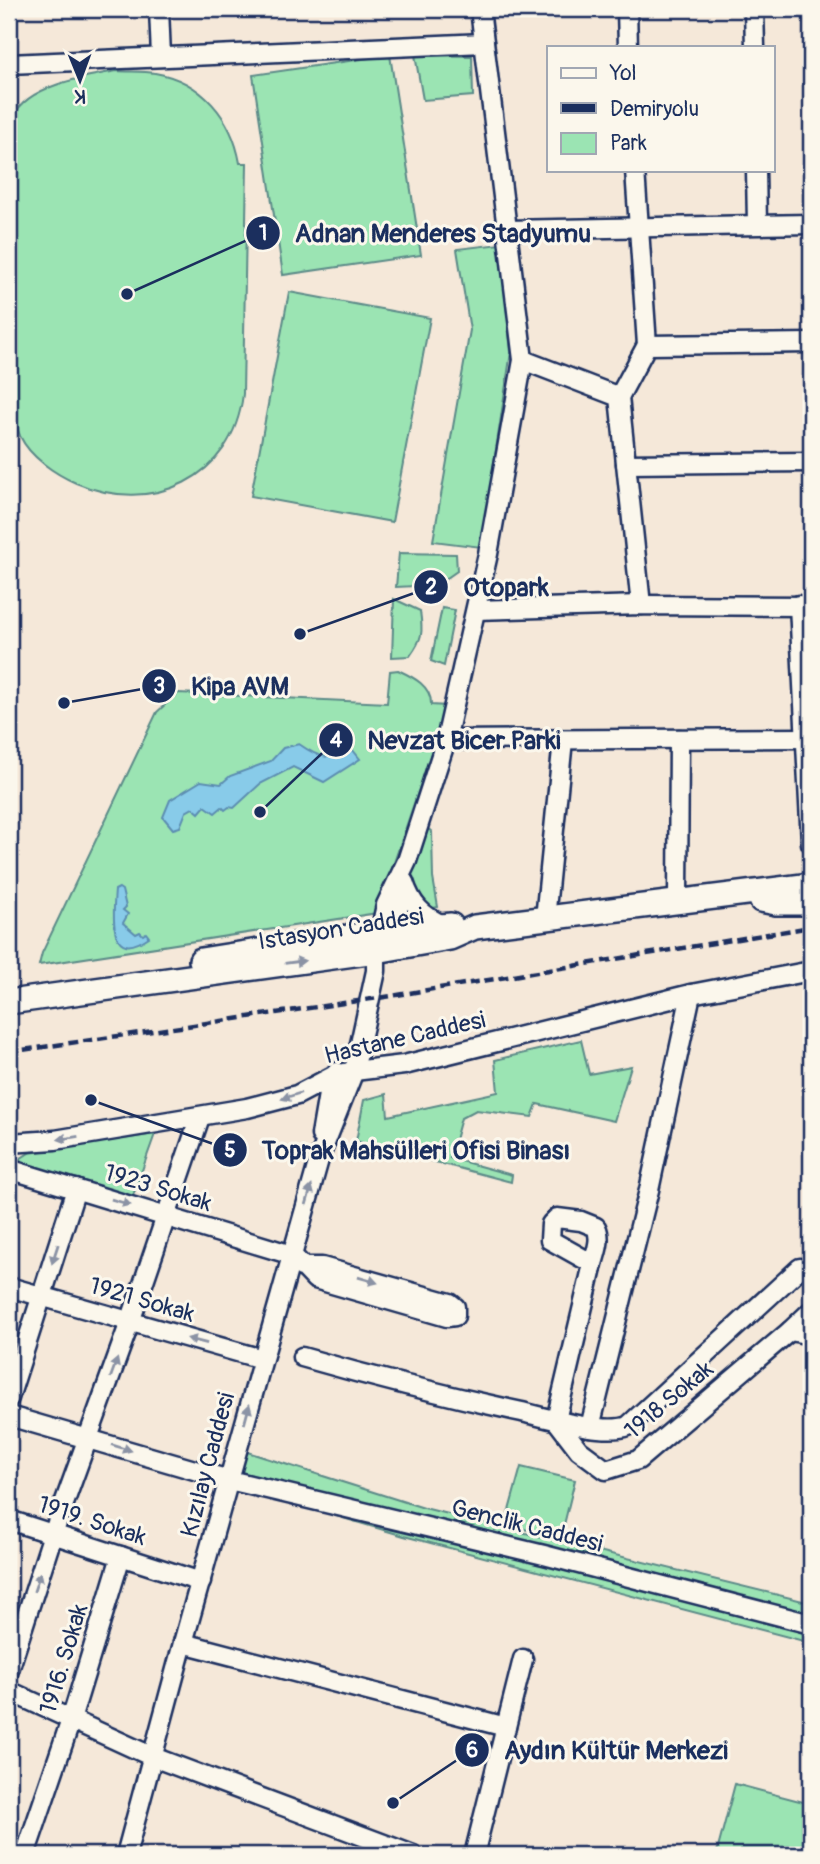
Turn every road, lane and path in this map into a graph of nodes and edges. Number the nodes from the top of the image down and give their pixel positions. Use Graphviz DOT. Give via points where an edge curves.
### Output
graph roads {
  1 [pos="159,9"];
  2 [pos="480,9"];
  3 [pos="627,9"];
  4 [pos="754,9"];
  5 [pos="484,43"];
  6 [pos="628,46"];
  7 [pos="755,46"];
  8 [pos="161,56"];
  9 [pos="9,64"];
  10 [pos="635,172"];
  11 [pos="757,172"];
  12 [pos="811,224"];
  13 [pos="757,225"];
  14 [pos="639,227"];
  15 [pos="506,230"];
  16 [pos="811,343"];
  17 [pos="647,345"];
  18 [pos="523,360"];
  19 [pos="619,397"];
  20 [pos="811,462"];
  21 [pos="625,464"];
  22 [pos="641,605"];
  23 [pos="805,605"];
  24 [pos="476,610"];
  25 [pos="808,738"];
  26 [pos="679,739"];
  27 [pos="446,740"];
  28 [pos="563,740"];
  29 [pos="811,843"];
  30 [pos="407,861"];
  31 [pos="811,870"];
  32 [pos="404,883"];
  33 [pos="811,885"];
  34 [pos="737,895"];
  35 [pos="678,901"];
  36 [pos="811,903"];
  37 [pos="545,919"];
  38 [pos="443,925"];
  39 [pos="475,927"];
  40 [pos="383,946"];
  41 [pos="811,971"];
  42 [pos="9,989"];
  43 [pos="691,994"];
  44 [pos="9,1002"];
  45 [pos="360,1039"];
  46 [pos="404,1065"];
  47 [pos="354,1071"];
  48 [pos="335,1075"];
  49 [pos="337,1092"];
  50 [pos="200,1117"];
  51 [pos="9,1144"];
  52 [pos="9,1169"];
  53 [pos="76,1189"];
  54 [pos="166,1215"];
  55 [pos="297,1261"];
  56 [pos="593,1264"];
  57 [pos="811,1269"];
  58 [pos="9,1287"];
  59 [pos="41,1296"];
  60 [pos="811,1311"];
  61 [pos="130,1322"];
  62 [pos="790,1331"];
  63 [pos="811,1335"];
  64 [pos="302,1357"];
  65 [pos="262,1359"];
  66 [pos="9,1398"];
  67 [pos="9,1416"];
  68 [pos="556,1420"];
  69 [pos="590,1427"];
  70 [pos="88,1438"];
  71 [pos="229,1480"];
  72 [pos="9,1520"];
  73 [pos="53,1534"];
  74 [pos="121,1556"];
  75 [pos="201,1582"];
  76 [pos="811,1624"];
  77 [pos="183,1643"];
  78 [pos="523,1659"];
  79 [pos="9,1670"];
  80 [pos="9,1691"];
  81 [pos="71,1720"];
  82 [pos="506,1727"];
  83 [pos="153,1757"];
  84 [pos="26,1855"];
  85 [pos="126,1855"];
  86 [pos="413,1855"];
  87 [pos="474,1855"];
  1 -- 8 [label="street"];
  2 -- 5 [label="street"];
  3 -- 6 [label="street"];
  4 -- 7 [label="street"];
  5 -- 8 [label="street"];
  5 -- 15 [label="street"];
  8 -- 9 [label="street"];
  10 -- 14 [label="street"];
  11 -- 13 [label="street"];
  12 -- 13 [label="street"];
  13 -- 14 [label="street"];
  14 -- 15 [label="street"];
  14 -- 17 [label="street"];
  15 -- 18 [label="street"];
  16 -- 17 [label="street"];
  17 -- 19 [label="street"];
  18 -- 19 [label="street"];
  18 -- 24 [label="street"];
  19 -- 21 [label="street"];
  20 -- 21 [label="street"];
  21 -- 22 [label="street"];
  22 -- 23 [label="street"];
  22 -- 24 [label="street"];
  23 -- 25 [label="street"];
  24 -- 27 [label="street"];
  25 -- 26 [label="street"];
  25 -- 29 [label="street"];
  26 -- 28 [label="street"];
  26 -- 35 [label="street"];
  27 -- 28 [label="street"];
  27 -- 30 [label="street"];
  28 -- 37 [label="street"];
  30 -- 32 [label="street"];
  30 -- 40 [label="street" via="386,905"];
  31 -- 34 [label="main road" via="772,877"];
  32 -- 38 [label="street" via="419,910"];
  32 -- 40 [label="street"];
  33 -- 34 [label="main road, Istasyon Caddesi"];
  34 -- 35 [label="main road, Istasyon Caddesi"];
  34 -- 36 [label="main road" via="776,903"];
  35 -- 37 [label="main road, Istasyon Caddesi"];
  37 -- 39 [label="main road, Istasyon Caddesi"];
  38 -- 39 [label="main road"];
  38 -- 40 [label="main road"];
  39 -- 40 [label="main road, Istasyon Caddesi" via="450,938"];
  40 -- 42 [label="main road"];
  44 -- 40 [label="main road, Istasyon Caddesi, one-way"];
  40 -- 45 [label="street"];
  41 -- 43 [label="street, Hastane Caddesi"];
  43 -- 46 [label="street, Hastane Caddesi"];
  43 -- 69 [label="street" via="649,1190"];
  45 -- 46 [label="street" via="374,1058"];
  45 -- 47 [label="street"];
  45 -- 48 [label="street"];
  46 -- 47 [label="street, Hastane Caddesi"];
  46 -- 49 [label="street"];
  47 -- 48 [label="street, Hastane Caddesi"];
  47 -- 49 [label="street"];
  48 -- 49 [label="street"];
  48 -- 50 [label="street, Hastane Caddesi, one-way" via="297,1095"];
  55 -- 49 [label="street, Kızılay Caddesi, one-way" via="320,1156 321,1124"];
  50 -- 51 [label="street, Hastane Caddesi, one-way"];
  50 -- 54 [label="street"];
  52 -- 53 [label="street, 1923 Sokak"];
  53 -- 54 [label="street, 1923 Sokak, one-way"];
  53 -- 59 [label="street, one-way"];
  54 -- 55 [label="street, 1923 Sokak"];
  54 -- 61 [label="street"];
  55 -- 55 [label="street, one-way" via="450,1303 457,1312 447,1317 315,1279"];
  55 -- 65 [label="street, Kızılay Caddesi"];
  56 -- 68 [label="street"];
  57 -- 69 [label="street" via="800,1268 628,1426"];
  58 -- 59 [label="street, 1921 Sokak"];
  59 -- 61 [label="street, 1921 Sokak"];
  59 -- 66 [label="street"];
  60 -- 62 [label="street, 1918 Sokak"];
  65 -- 61 [label="street, 1921 Sokak, one-way"];
  70 -- 61 [label="street, one-way"];
  62 -- 63 [label="street"];
  62 -- 68 [label="street, 1918 Sokak" via="638,1460 606,1470 579,1450"];
  64 -- 68 [label="street" via="399,1385"];
  71 -- 65 [label="street, Kızılay Caddesi, one-way"];
  67 -- 70 [label="street, Genclik Caddesi"];
  68 -- 69 [label="street"];
  70 -- 71 [label="street, Genclik Caddesi, one-way"];
  70 -- 73 [label="street"];
  71 -- 75 [label="street, Kızılay Caddesi"];
  71 -- 76 [label="street, Genclik Caddesi"];
  72 -- 73 [label="street, 1919. Sokak"];
  73 -- 74 [label="street, 1919. Sokak"];
  79 -- 73 [label="street, one-way"];
  74 -- 75 [label="street, 1919. Sokak"];
  74 -- 81 [label="street, 1916. Sokak"];
  75 -- 77 [label="street, Kızılay Caddesi"];
  77 -- 82 [label="street"];
  77 -- 83 [label="street, Kızılay Caddesi"];
  78 -- 82 [label="street"];
  80 -- 81 [label="street"];
  81 -- 83 [label="street"];
  81 -- 84 [label="street, 1916. Sokak"];
  82 -- 87 [label="street"];
  83 -- 85 [label="street, Kızılay Caddesi"];
  83 -- 86 [label="street"];
}
